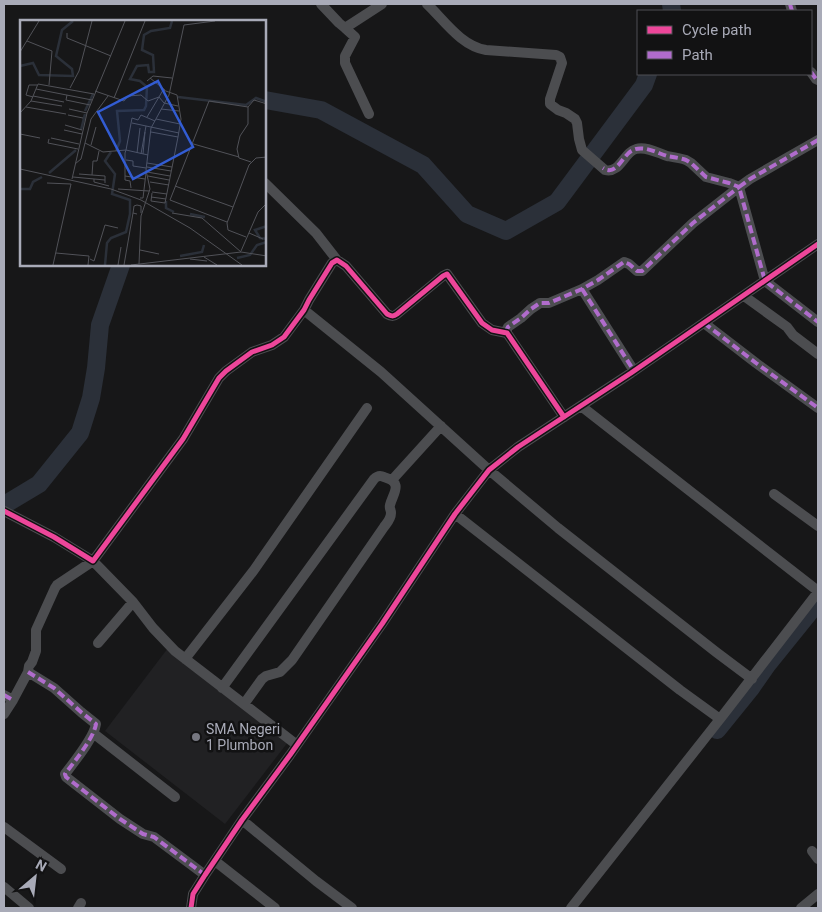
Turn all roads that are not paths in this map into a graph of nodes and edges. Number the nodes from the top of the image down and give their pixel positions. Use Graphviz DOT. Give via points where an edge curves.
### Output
graph roads {
  1 [pos="321,4"];
  2 [pos="382,4"];
  3 [pos="427,4"];
  4 [pos="345,28"];
  5 [pos="369,114"];
  6 [pos="818,140"];
  7 [pos="266,184"];
  8 [pos="739,187"];
  9 [pos="818,244"];
  10 [pos="337,260"];
  11 [pos="765,281"];
  12 [pos="582,289"];
  13 [pos="744,296"];
  14 [pos="304,310"];
  15 [pos="818,322"];
  16 [pos="704,323"];
  17 [pos="507,333"];
  18 [pos="818,354"];
  19 [pos="634,371"];
  20 [pos="581,406"];
  21 [pos="367,408"];
  22 [pos="818,408"];
  23 [pos="564,417"];
  24 [pos="441,426"];
  25 [pos="489,470"];
  26 [pos="392,480"];
  27 [pos="774,494"];
  28 [pos="5,511"];
  29 [pos="455,514"];
  30 [pos="818,526"];
  31 [pos="93,561"];
  32 [pos="818,592"];
  33 [pos="133,602"];
  34 [pos="98,643"];
  35 [pos="185,659"];
  36 [pos="28,672"];
  37 [pos="752,679"];
  38 [pos="222,688"];
  39 [pos="8,698"];
  40 [pos="244,704"];
  41 [pos="4,714"];
  42 [pos="720,719"];
  43 [pos="93,733"];
  44 [pos="297,745"];
  45 [pos="175,797"];
  46 [pos="242,820"];
  47 [pos="4,827"];
  48 [pos="215,861"];
  49 [pos="61,869"];
  50 [pos="205,875"];
  51 [pos="4,888"];
  52 [pos="193,894"];
  53 [pos="818,894"];
  54 [pos="29,908"];
  55 [pos="183,908"];
  56 [pos="191,908"];
  57 [pos="275,908"];
  58 [pos="352,908"];
  59 [pos="571,908"];
  60 [pos="801,908"];
  1 -- 4 [label="street"];
  2 -- 4 [label="street"];
  3 -- 8 [label="street" via="460,37 477,48 560,57 562,62 550,101 575,119 581,148 603,168 617,168 630,152 644,149 686,160 706,177"];
  4 -- 5 [label="street" via="354,37 345,62"];
  6 -- 8 [label="street"];
  7 -- 10 [label="street" via="316,233"];
  8 -- 11 [label="street"];
  8 -- 12 [label="street" via="693,223 642,271 624,262"];
  9 -- 11 [label="street"];
  10 -- 14 [label="street" via="332,263"];
  10 -- 17 [label="street" via="391,316 447,274 482,323 492,330"];
  11 -- 13 [label="street"];
  11 -- 15 [label="street"];
  12 -- 17 [label="street" via="549,303 540,303 508,326"];
  12 -- 19 [label="street"];
  13 -- 16 [label="street"];
  13 -- 18 [label="street"];
  14 -- 24 [label="street"];
  14 -- 31 [label="street" via="284,337 252,352 219,378 183,439"];
  16 -- 19 [label="street"];
  16 -- 22 [label="street"];
  17 -- 23 [label="street"];
  19 -- 20 [label="street"];
  20 -- 23 [label="street"];
  20 -- 32 [label="street"];
  21 -- 35 [label="street" via="254,570"];
  23 -- 25 [label="street"];
  24 -- 25 [label="street"];
  24 -- 26 [label="street"];
  25 -- 29 [label="street"];
  25 -- 37 [label="street"];
  26 -- 38 [label="street" via="383,476 374,479"];
  26 -- 40 [label="street" via="396,490 390,505 390,518 292,660 280,672 262,679"];
  27 -- 30 [label="street"];
  28 -- 31 [label="street"];
  29 -- 42 [label="street"];
  29 -- 44 [label="street"];
  31 -- 33 [label="street"];
  31 -- 36 [label="street" via="55,588 36,630 36,651"];
  32 -- 37 [label="street"];
  33 -- 34 [label="street"];
  33 -- 35 [label="street" via="165,641"];
  35 -- 38 [label="street"];
  36 -- 39 [label="street"];
  36 -- 43 [label="street" via="54,688 96,723"];
  37 -- 42 [label="street"];
  38 -- 40 [label="street"];
  39 -- 41 [label="street"];
  40 -- 44 [label="street"];
  42 -- 59 [label="street"];
  43 -- 45 [label="street"];
  43 -- 50 [label="street" via="65,774 66,778 120,819 154,837"];
  44 -- 46 [label="street"];
  46 -- 48 [label="street"];
  46 -- 58 [label="street"];
  47 -- 49 [label="street"];
  48 -- 50 [label="street"];
  48 -- 57 [label="street"];
  50 -- 52 [label="street"];
  51 -- 54 [label="street"];
  52 -- 55 [label="street"];
  52 -- 56 [label="street"];
  53 -- 60 [label="street"];
}
